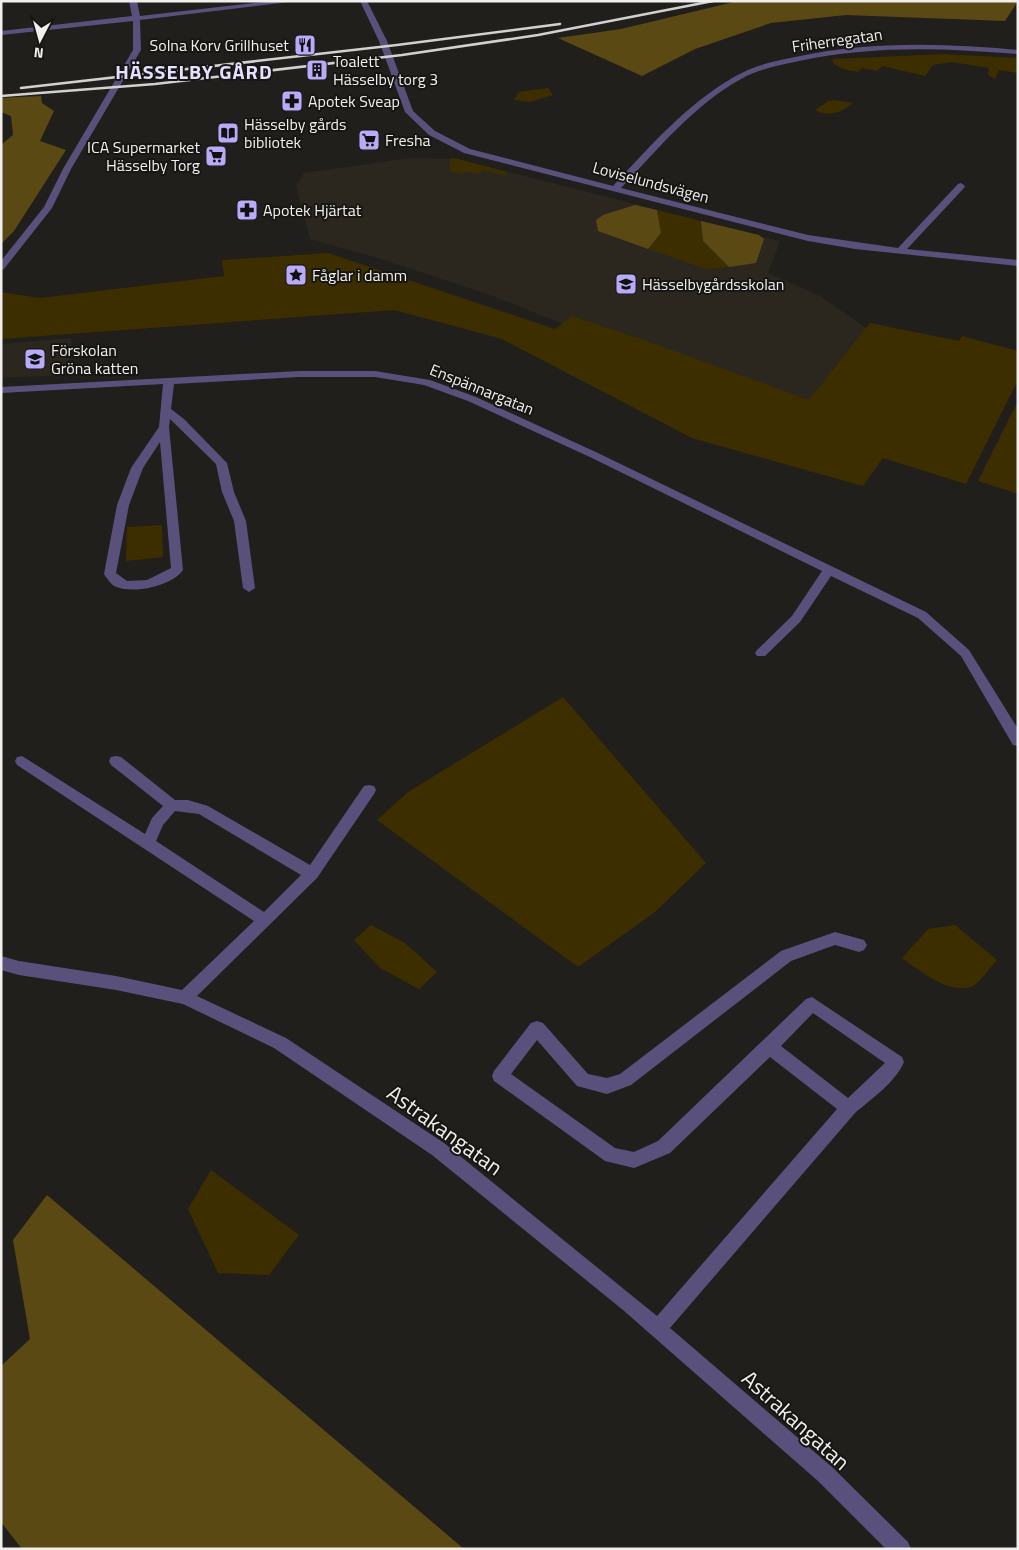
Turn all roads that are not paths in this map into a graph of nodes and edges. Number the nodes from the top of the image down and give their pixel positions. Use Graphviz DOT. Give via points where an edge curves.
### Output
graph roads {
  1 [pos="133,1"];
  2 [pos="294,1"];
  3 [pos="363,1"];
  4 [pos="136,18"];
  5 [pos="1,33"];
  6 [pos="1018,52"];
  7 [pos="961,186"];
  8 [pos="616,188"];
  9 [pos="901,250"];
  10 [pos="1018,262"];
  11 [pos="1,267"];
  12 [pos="169,381"];
  13 [pos="1,390"];
  14 [pos="167,411"];
  15 [pos="164,427"];
  16 [pos="829,570"];
  17 [pos="249,588"];
  18 [pos="761,653"];
  19 [pos="1018,714"];
  20 [pos="1004,717"];
  21 [pos="1018,741"];
  22 [pos="22,760"];
  23 [pos="116,761"];
  24 [pos="368,790"];
  25 [pos="172,805"];
  26 [pos="148,842"];
  27 [pos="312,874"];
  28 [pos="263,920"];
  29 [pos="859,945"];
  30 [pos="1,963"];
  31 [pos="185,998"];
  32 [pos="769,1047"];
  33 [pos="849,1108"];
  34 [pos="658,1328"];
  35 [pos="901,1549"];
  1 -- 4 [label="street"];
  2 -- 4 [label="street"];
  3 -- 8 [label="street, Loviselundsvägen" via="383,41 409,112 432,133 467,151"];
  4 -- 5 [label="street"];
  4 -- 11 [label="street" via="137,50 67,169 48,208"];
  6 -- 8 [label="street, Friherregatan" via="905,45 814,54 767,65 737,78 705,100 675,126"];
  7 -- 9 [label="street"];
  8 -- 9 [label="street, Loviselundsvägen" via="808,238"];
  9 -- 10 [label="street, Loviselundsvägen"];
  12 -- 13 [label="street, Enspännargatan"];
  12 -- 14 [label="street"];
  12 -- 16 [label="street, Enspännargatan" via="299,374 375,374 426,382 596,456"];
  14 -- 15 [label="street"];
  14 -- 17 [label="street" via="221,463 240,521"];
  15 -- 15 [label="street" via="137,468 123,505 110,574 119,583 141,586 163,579 177,570"];
  16 -- 18 [label="street" via="796,619"];
  16 -- 20 [label="street, Enspännargatan" via="922,615 965,653"];
  19 -- 20 [label="street"];
  20 -- 21 [label="street, Enspännargatan"];
  22 -- 26 [label="street"];
  23 -- 25 [label="street"];
  24 -- 27 [label="street"];
  25 -- 26 [label="street" via="157,822"];
  25 -- 27 [label="street" via="203,810"];
  26 -- 28 [label="street"];
  27 -- 28 [label="street"];
  28 -- 31 [label="street"];
  29 -- 32 [label="street" via="835,938 786,956 625,1080 607,1086 584,1081 537,1028 500,1076 611,1155 634,1160 664,1147"];
  30 -- 31 [label="street, Astrakangatan"];
  31 -- 34 [label="street, Astrakangatan" via="280,1042 438,1149"];
  32 -- 33 [label="street"];
  32 -- 33 [label="street" via="812,1004 896,1062"];
  33 -- 34 [label="street"];
  34 -- 35 [label="street, Astrakangatan" via="825,1474"];
}
